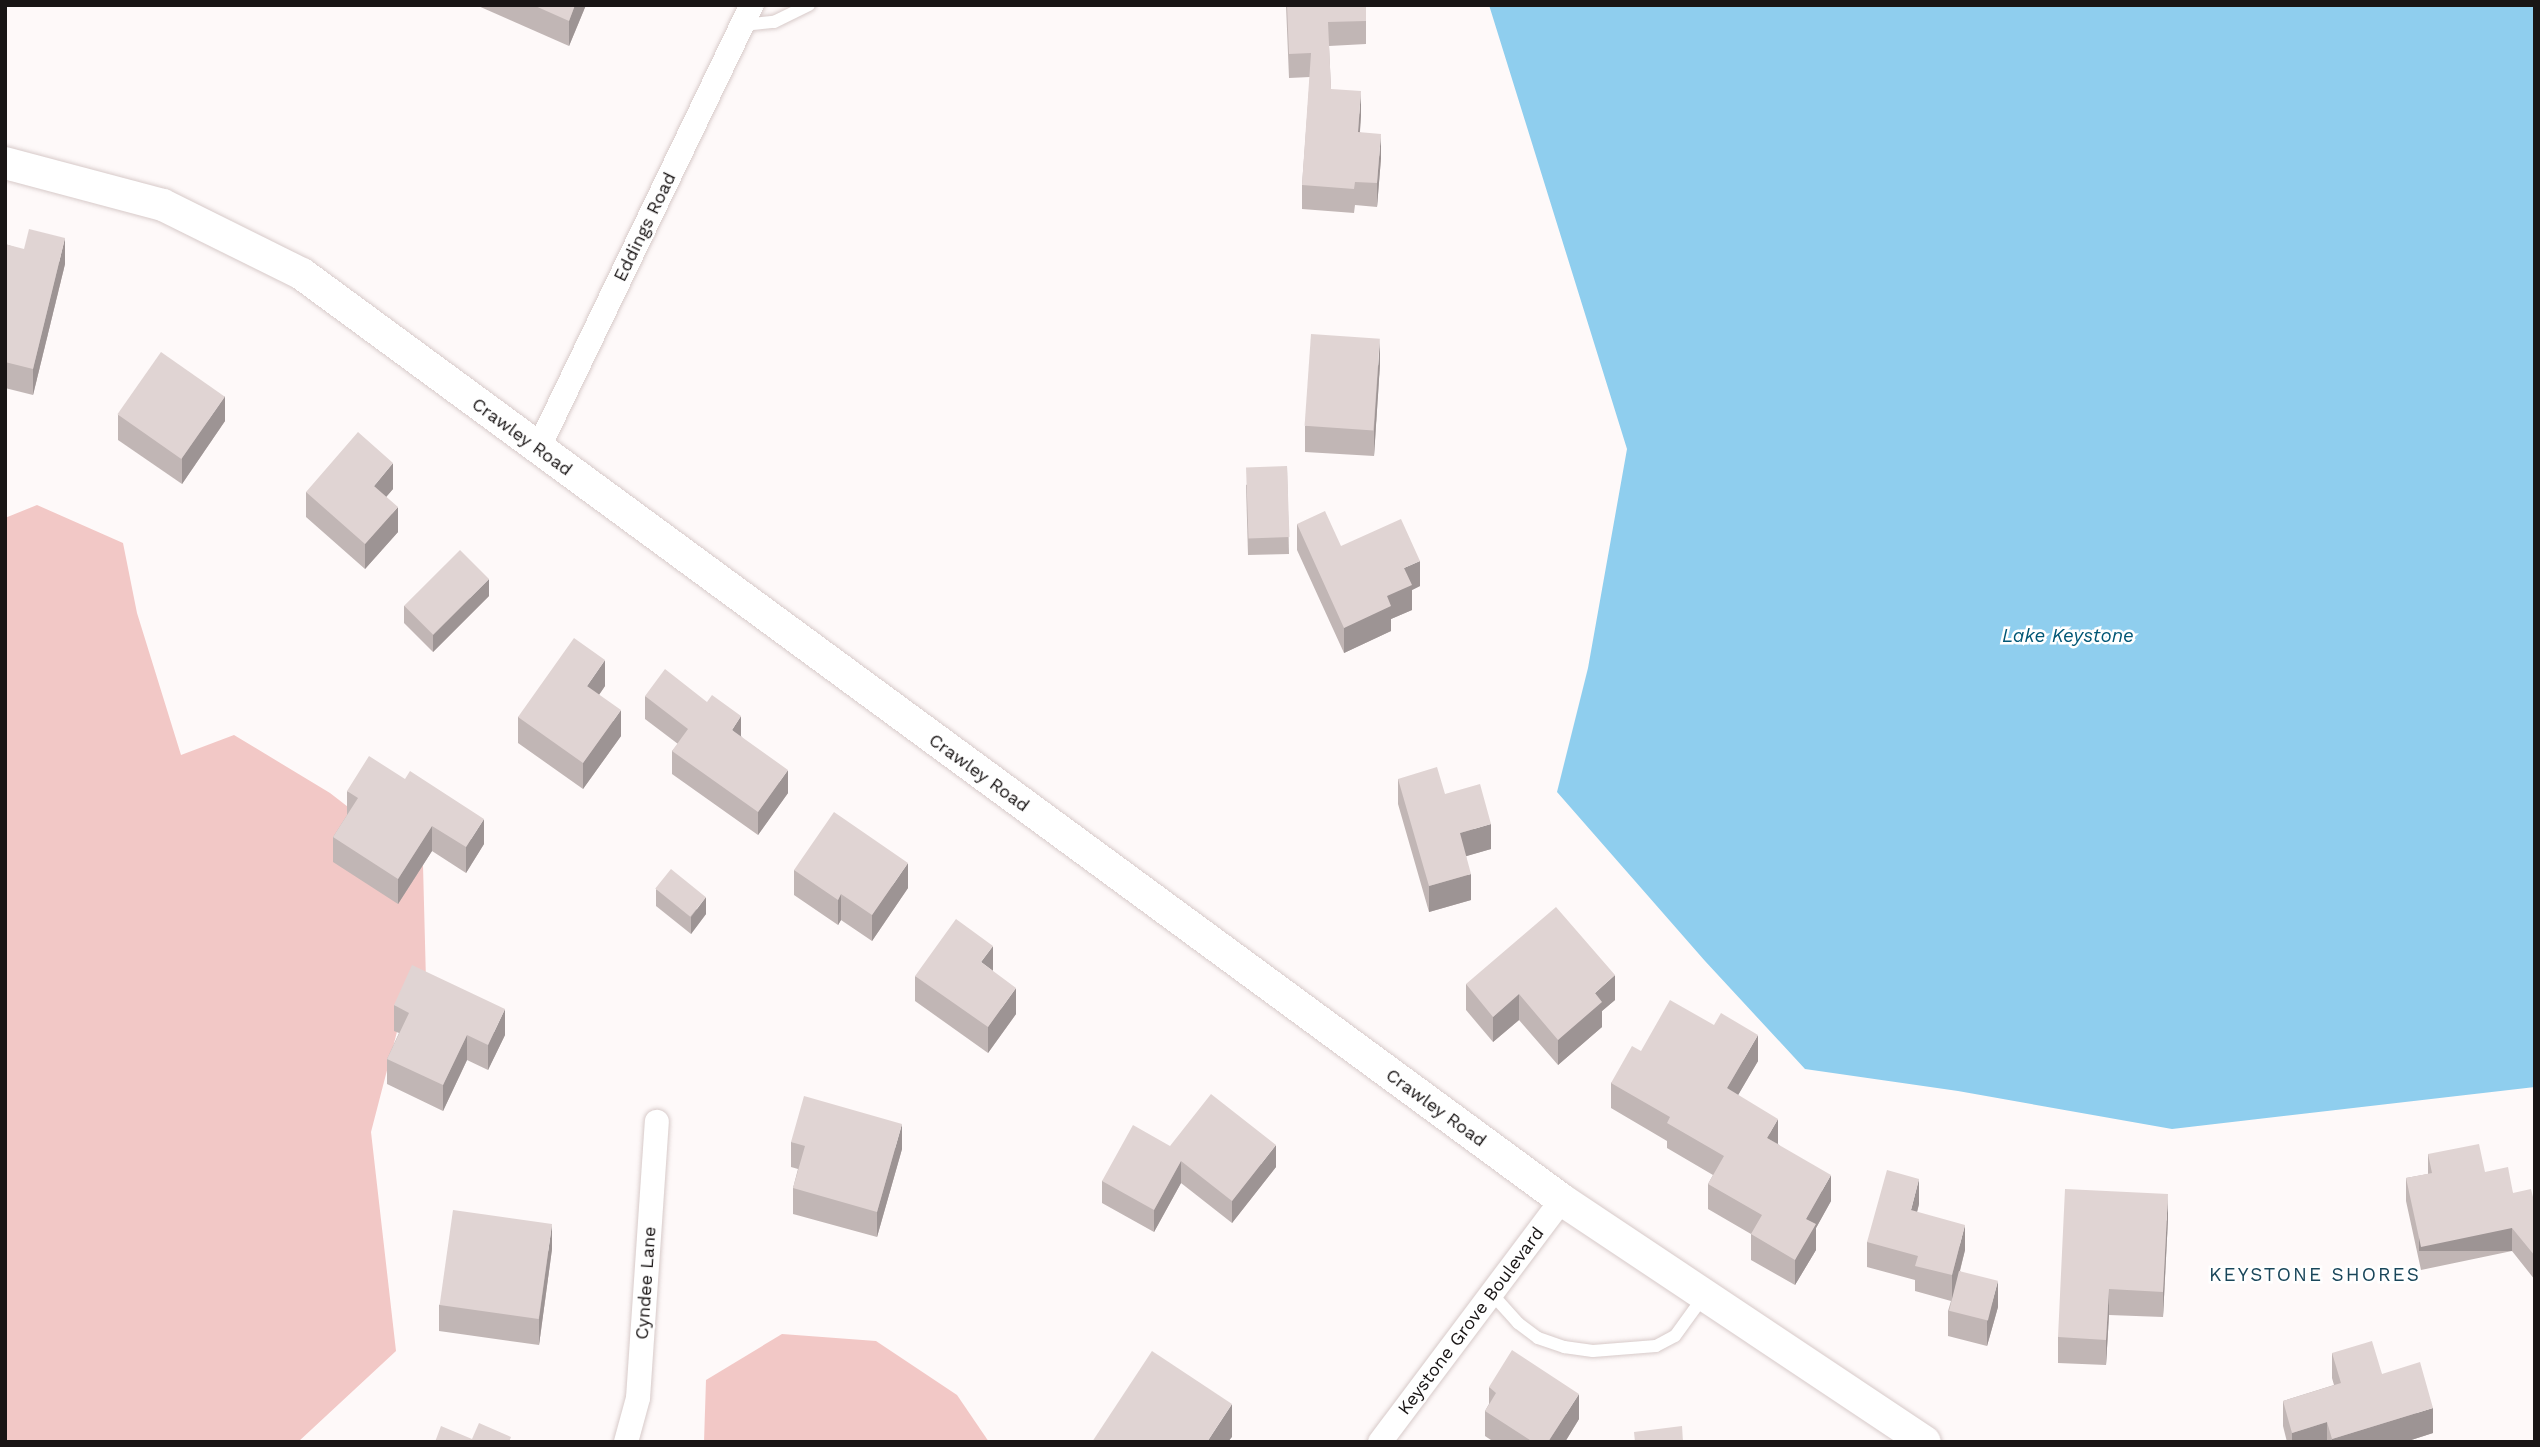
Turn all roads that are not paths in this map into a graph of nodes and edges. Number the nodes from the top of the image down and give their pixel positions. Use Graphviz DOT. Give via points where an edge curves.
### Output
graph roads {
  1 [pos="809,5"];
  2 [pos="747,15"];
  3 [pos="5,163"];
  4 [pos="538,449"];
  5 [pos="657,1122"];
  6 [pos="1562,1200"];
  7 [pos="1492,1294"];
  8 [pos="1705,1296"];
  9 [pos="626,1442"];
  10 [pos="1380,1442"];
  11 [pos="1925,1442"];
  1 -- 2 [label="lane" via="774,22"];
  2 -- 4 [label="street, Eddings Road"];
  3 -- 4 [label="street, Crawley Road" via="163,205 302,274"];
  4 -- 6 [label="street, Crawley Road"];
  5 -- 9 [label="street, Cyndee Lane" via="638,1398"];
  6 -- 7 [label="street, Keystone Grove Boulevard"];
  6 -- 8 [label="street, Crawley Road"];
  7 -- 8 [label="lane" via="1538,1338 1593,1351 1656,1346 1675,1336"];
  7 -- 10 [label="street, Keystone Grove Boulevard"];
  8 -- 11 [label="street, Crawley Road"];
}
